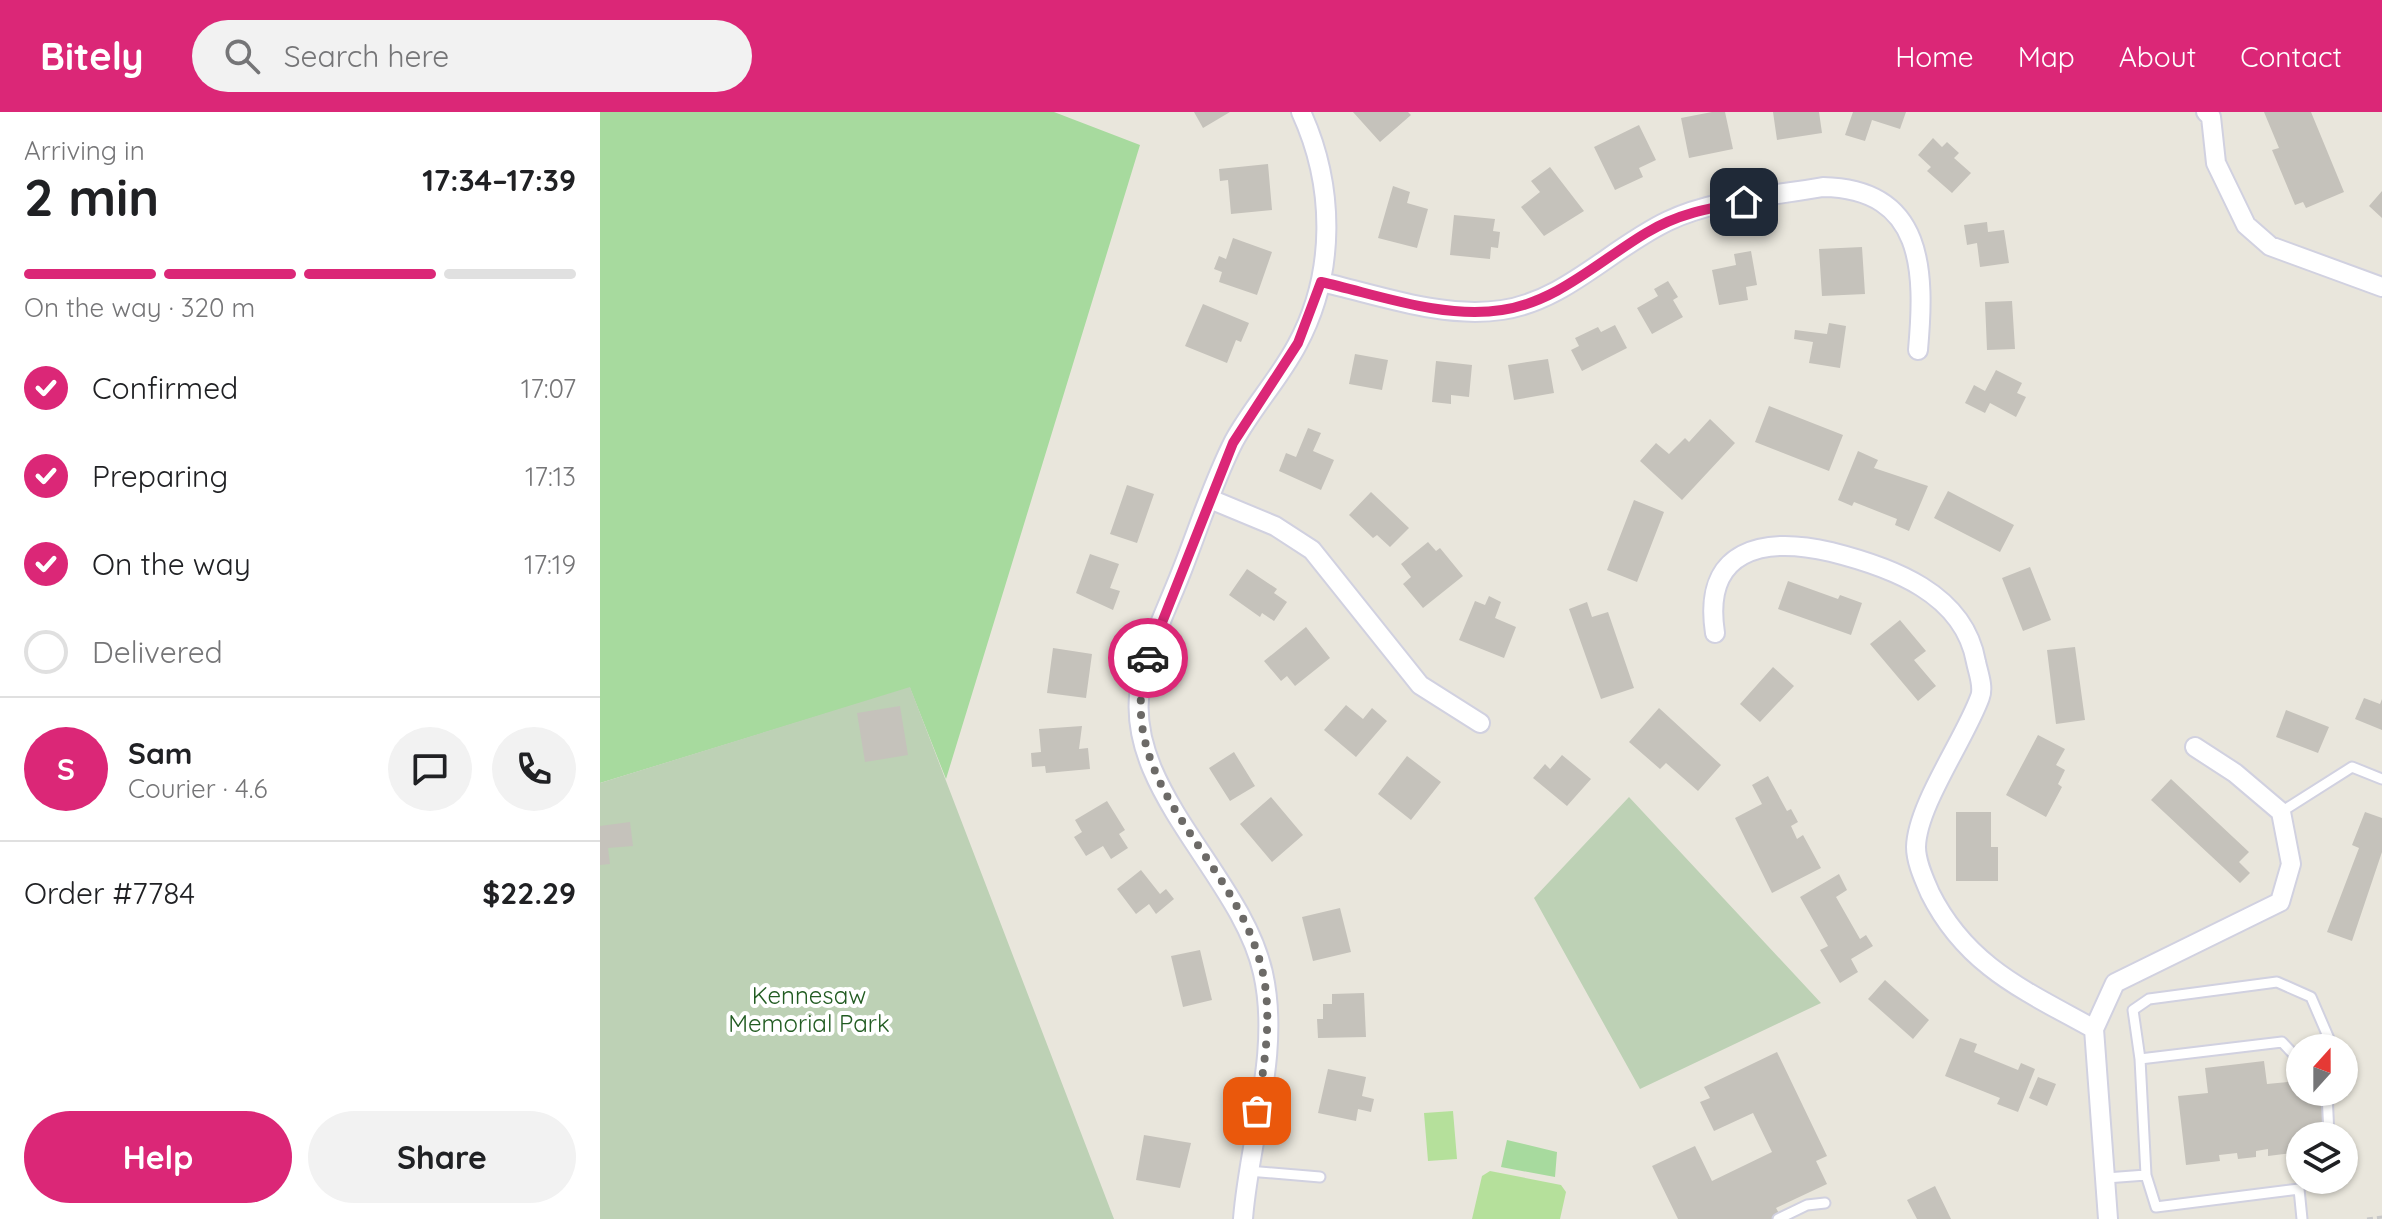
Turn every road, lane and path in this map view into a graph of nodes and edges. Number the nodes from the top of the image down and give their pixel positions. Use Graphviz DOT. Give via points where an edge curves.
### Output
graph roads {
  1 [pos="1301,112"];
  2 [pos="2206,112"];
  3 [pos="1321,282"];
  4 [pos="2382,287"];
  5 [pos="1918,350"];
  6 [pos="1210,499"];
  7 [pos="1715,633"];
  8 [pos="1480,723"];
  9 [pos="2195,747"];
  10 [pos="2382,779"];
  11 [pos="2281,812"];
  12 [pos="2094,1029"];
  13 [pos="2327,1034"];
  14 [pos="2286,1046"];
  15 [pos="2140,1059"];
  16 [pos="1248,1171"];
  17 [pos="2146,1175"];
  18 [pos="1320,1177"];
  19 [pos="2106,1178"];
  20 [pos="2286,1187"];
  21 [pos="2302,1194"];
  22 [pos="1825,1203"];
  23 [pos="2382,1217"];
  24 [pos="2109,1218"];
  25 [pos="1243,1219"];
  26 [pos="1778,1219"];
  27 [pos="2302,1219"];
  28 [pos="2367,1219"];
  1 -- 3 [label="street" via="1325,191"];
  2 -- 4 [label="street" via="2216,163 2246,225 2270,246"];
  3 -- 5 [label="street" via="1443,310 1509,309 1553,293 1680,216 1841,187 1881,202 1904,225 1915,246 1922,277"];
  3 -- 6 [label="street" via="1298,343 1233,443"];
  6 -- 8 [label="street" via="1275,526 1312,550 1405,669 1443,702"];
  6 -- 16 [label="street" via="1145,668 1139,725 1151,767 1240,911 1259,958 1268,1028"];
  7 -- 12 [label="street" via="1711,607 1721,572 1751,549 1772,544 1802,545 1910,579 1959,618 1973,645 1982,693 1920,824 1916,848 1923,877 1973,956 1996,975"];
  9 -- 11 [label="street"];
  10 -- 11 [label="lane" via="2352,767"];
  11 -- 12 [label="street" via="2291,864 2280,902 2115,983"];
  12 -- 19 [label="street"];
  13 -- 15 [label="lane" via="2311,997 2277,982 2149,999 2133,1010"];
  14 -- 15 [label="lane" via="2282,1042"];
  15 -- 17 [label="lane"];
  16 -- 18 [label="lane"];
  16 -- 25 [label="street"];
  17 -- 19 [label="lane"];
  17 -- 20 [label="lane" via="2156,1207"];
  19 -- 24 [label="street"];
  21 -- 27 [label="lane"];
  22 -- 26 [label="lane"];
  23 -- 28 [label="path"];
}
